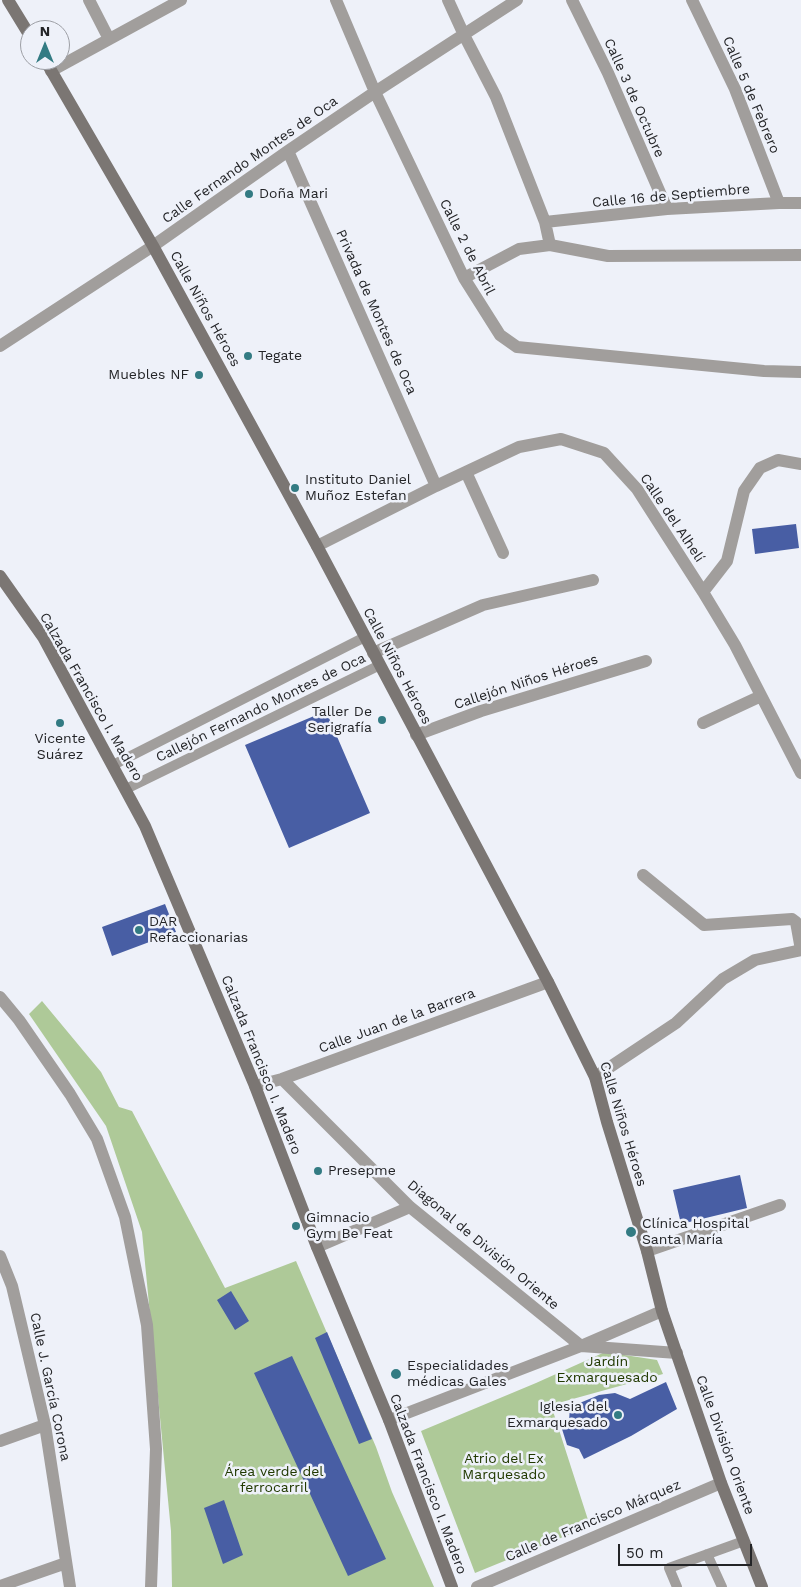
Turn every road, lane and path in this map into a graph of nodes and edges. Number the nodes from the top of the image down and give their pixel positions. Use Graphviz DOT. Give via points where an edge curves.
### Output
graph roads {
  1 [pos="8,0"];
  2 [pos="89,0"];
  3 [pos="181,0"];
  4 [pos="336,0"];
  5 [pos="448,0"];
  6 [pos="517,0"];
  7 [pos="572,0"];
  8 [pos="692,0"];
  9 [pos="20,20"];
  10 [pos="464,35"];
  11 [pos="110,39"];
  12 [pos="70,56"];
  13 [pos="51,70"];
  14 [pos="375,92"];
  15 [pos="288,151"];
  16 [pos="779,203"];
  17 [pos="801,203"];
  18 [pos="667,209"];
  19 [pos="544,222"];
  20 [pos="550,245"];
  21 [pos="153,246"];
  22 [pos="801,255"];
  23 [pos="464,278"];
  24 [pos="0,346"];
  25 [pos="801,372"];
  26 [pos="801,464"];
  27 [pos="466,472"];
  28 [pos="436,486"];
  29 [pos="317,546"];
  30 [pos="503,553"];
  31 [pos="0,576"];
  32 [pos="593,580"];
  33 [pos="703,592"];
  34 [pos="364,638"];
  35 [pos="373,653"];
  36 [pos="646,660"];
  37 [pos="380,665"];
  38 [pos="762,696"];
  39 [pos="704,723"];
  40 [pos="416,735"];
  41 [pos="113,765"];
  42 [pos="801,773"];
  43 [pos="126,789"];
  44 [pos="643,875"];
  45 [pos="801,950"];
  46 [pos="548,982"];
  47 [pos="0,997"];
  48 [pos="595,1077"];
  49 [pos="282,1079"];
  50 [pos="255,1086"];
  51 [pos="780,1205"];
  52 [pos="410,1207"];
  53 [pos="317,1247"];
  54 [pos="647,1251"];
  55 [pos="0,1256"];
  56 [pos="6,1288"];
  57 [pos="662,1311"];
  58 [pos="582,1346"];
  59 [pos="677,1354"];
  60 [pos="389,1420"];
  61 [pos="45,1425"];
  62 [pos="0,1441"];
  63 [pos="721,1483"];
  64 [pos="744,1541"];
  65 [pos="707,1554"];
  66 [pos="66,1563"];
  67 [pos="0,1586"];
  68 [pos="70,1587"];
  69 [pos="151,1587"];
  70 [pos="452,1587"];
  71 [pos="477,1587"];
  72 [pos="677,1587"];
  73 [pos="722,1587"];
  74 [pos="762,1587"];
  1 -- 9 [label="main road"];
  2 -- 11 [label="street"];
  3 -- 11 [label="street"];
  4 -- 14 [label="street, Calle 2 de Abril"];
  5 -- 10 [label="street"];
  6 -- 10 [label="street, Calle Fernando Montes de Oca"];
  7 -- 18 [label="street, Calle 3 de Octubre" via="608,73"];
  8 -- 16 [label="street, Calle 5 de Febrero" via="735,88"];
  10 -- 14 [label="street, Calle Fernando Montes de Oca"];
  10 -- 19 [label="street" via="496,96"];
  11 -- 12 [label="street"];
  13 -- 21 [label="main road, Calle Niños Héroes"];
  14 -- 15 [label="street, Calle Fernando Montes de Oca"];
  14 -- 23 [label="street, Calle 2 de Abril"];
  15 -- 21 [label="street, Calle Fernando Montes de Oca"];
  15 -- 28 [label="street, Privada de Montes de Oca"];
  16 -- 17 [label="street, Calle 16 de Septiembre"];
  16 -- 18 [label="street, Calle 16 de Septiembre"];
  18 -- 19 [label="street, Calle 16 de Septiembre"];
  19 -- 20 [label="street"];
  20 -- 22 [label="street" via="608,256"];
  20 -- 23 [label="street" via="519,249"];
  21 -- 24 [label="street, Calle Fernando Montes de Oca"];
  21 -- 29 [label="main road, Calle Niños Héroes"];
  23 -- 25 [label="street, Calle 2 de Abril" via="500,335 517,347"];
  26 -- 33 [label="street" via="778,460 760,468 744,492 727,561"];
  27 -- 28 [label="street, Calle del Alhelí"];
  27 -- 30 [label="street"];
  27 -- 33 [label="street, Calle del Alhelí" via="520,447 561,439 604,453 637,489"];
  28 -- 29 [label="street, Calle del Alhelí"];
  29 -- 34 [label="main road, Calle Niños Héroes"];
  31 -- 41 [label="main road, Calzada Francisco I. Madero" via="43,637"];
  32 -- 35 [label="street" via="482,605"];
  33 -- 38 [label="street, Calle del Alhelí"];
  34 -- 35 [label="main road, Calle Niños Héroes"];
  34 -- 41 [label="lane, Callejón Fernando Montes de Oca"];
  35 -- 37 [label="main road, Calle Niños Héroes"];
  36 -- 40 [label="street, Callejón Niños Héroes" via="480,710"];
  37 -- 40 [label="main road, Calle Niños Héroes"];
  37 -- 43 [label="lane, Callejón Fernando Montes de Oca"];
  38 -- 39 [label="street"];
  38 -- 42 [label="street, Calle del Alhelí"];
  40 -- 46 [label="main road, Calle Niños Héroes"];
  41 -- 43 [label="main road, Calzada Francisco I. Madero"];
  43 -- 50 [label="main road, Calzada Francisco I. Madero" via="145,826"];
  44 -- 45 [label="street" via="704,924 792,919 796,922"];
  45 -- 48 [label="street" via="756,960 723,979 676,1023"];
  46 -- 48 [label="main road, Calle Niños Héroes"];
  46 -- 49 [label="street, Calle Juan de la Barrera"];
  47 -- 69 [label="street" via="25,1028 97,1139 125,1217 148,1334 156,1449"];
  48 -- 54 [label="main road, Calle Niños Héroes"];
  49 -- 50 [label="street, Calle Juan de la Barrera"];
  49 -- 52 [label="street, Diagonal de División Oriente"];
  50 -- 53 [label="main road, Calzada Francisco I. Madero"];
  51 -- 54 [label="street"];
  52 -- 53 [label="street"];
  52 -- 58 [label="street, Diagonal de División Oriente"];
  53 -- 60 [label="main road, Calzada Francisco I. Madero"];
  54 -- 57 [label="main road, Calle Niños Héroes"];
  55 -- 56 [label="street, Calle J. García Corona"];
  56 -- 61 [label="street, Calle J. García Corona"];
  57 -- 58 [label="street"];
  57 -- 59 [label="main road, Calle División Oriente"];
  58 -- 59 [label="street"];
  58 -- 60 [label="street"];
  59 -- 63 [label="main road, Calle División Oriente"];
  60 -- 70 [label="main road, Calzada Francisco I. Madero"];
  61 -- 62 [label="street"];
  61 -- 66 [label="street, Calle J. García Corona"];
  63 -- 64 [label="main road, Calle División Oriente"];
  63 -- 71 [label="street, Calle de Francisco Márquez"];
  64 -- 65 [label="lane"];
  64 -- 74 [label="main road, Calle División Oriente"];
  65 -- 72 [label="lane" via="669,1568"];
  65 -- 73 [label="lane"];
  66 -- 67 [label="street"];
  66 -- 68 [label="street, Calle J. García Corona"];
}
